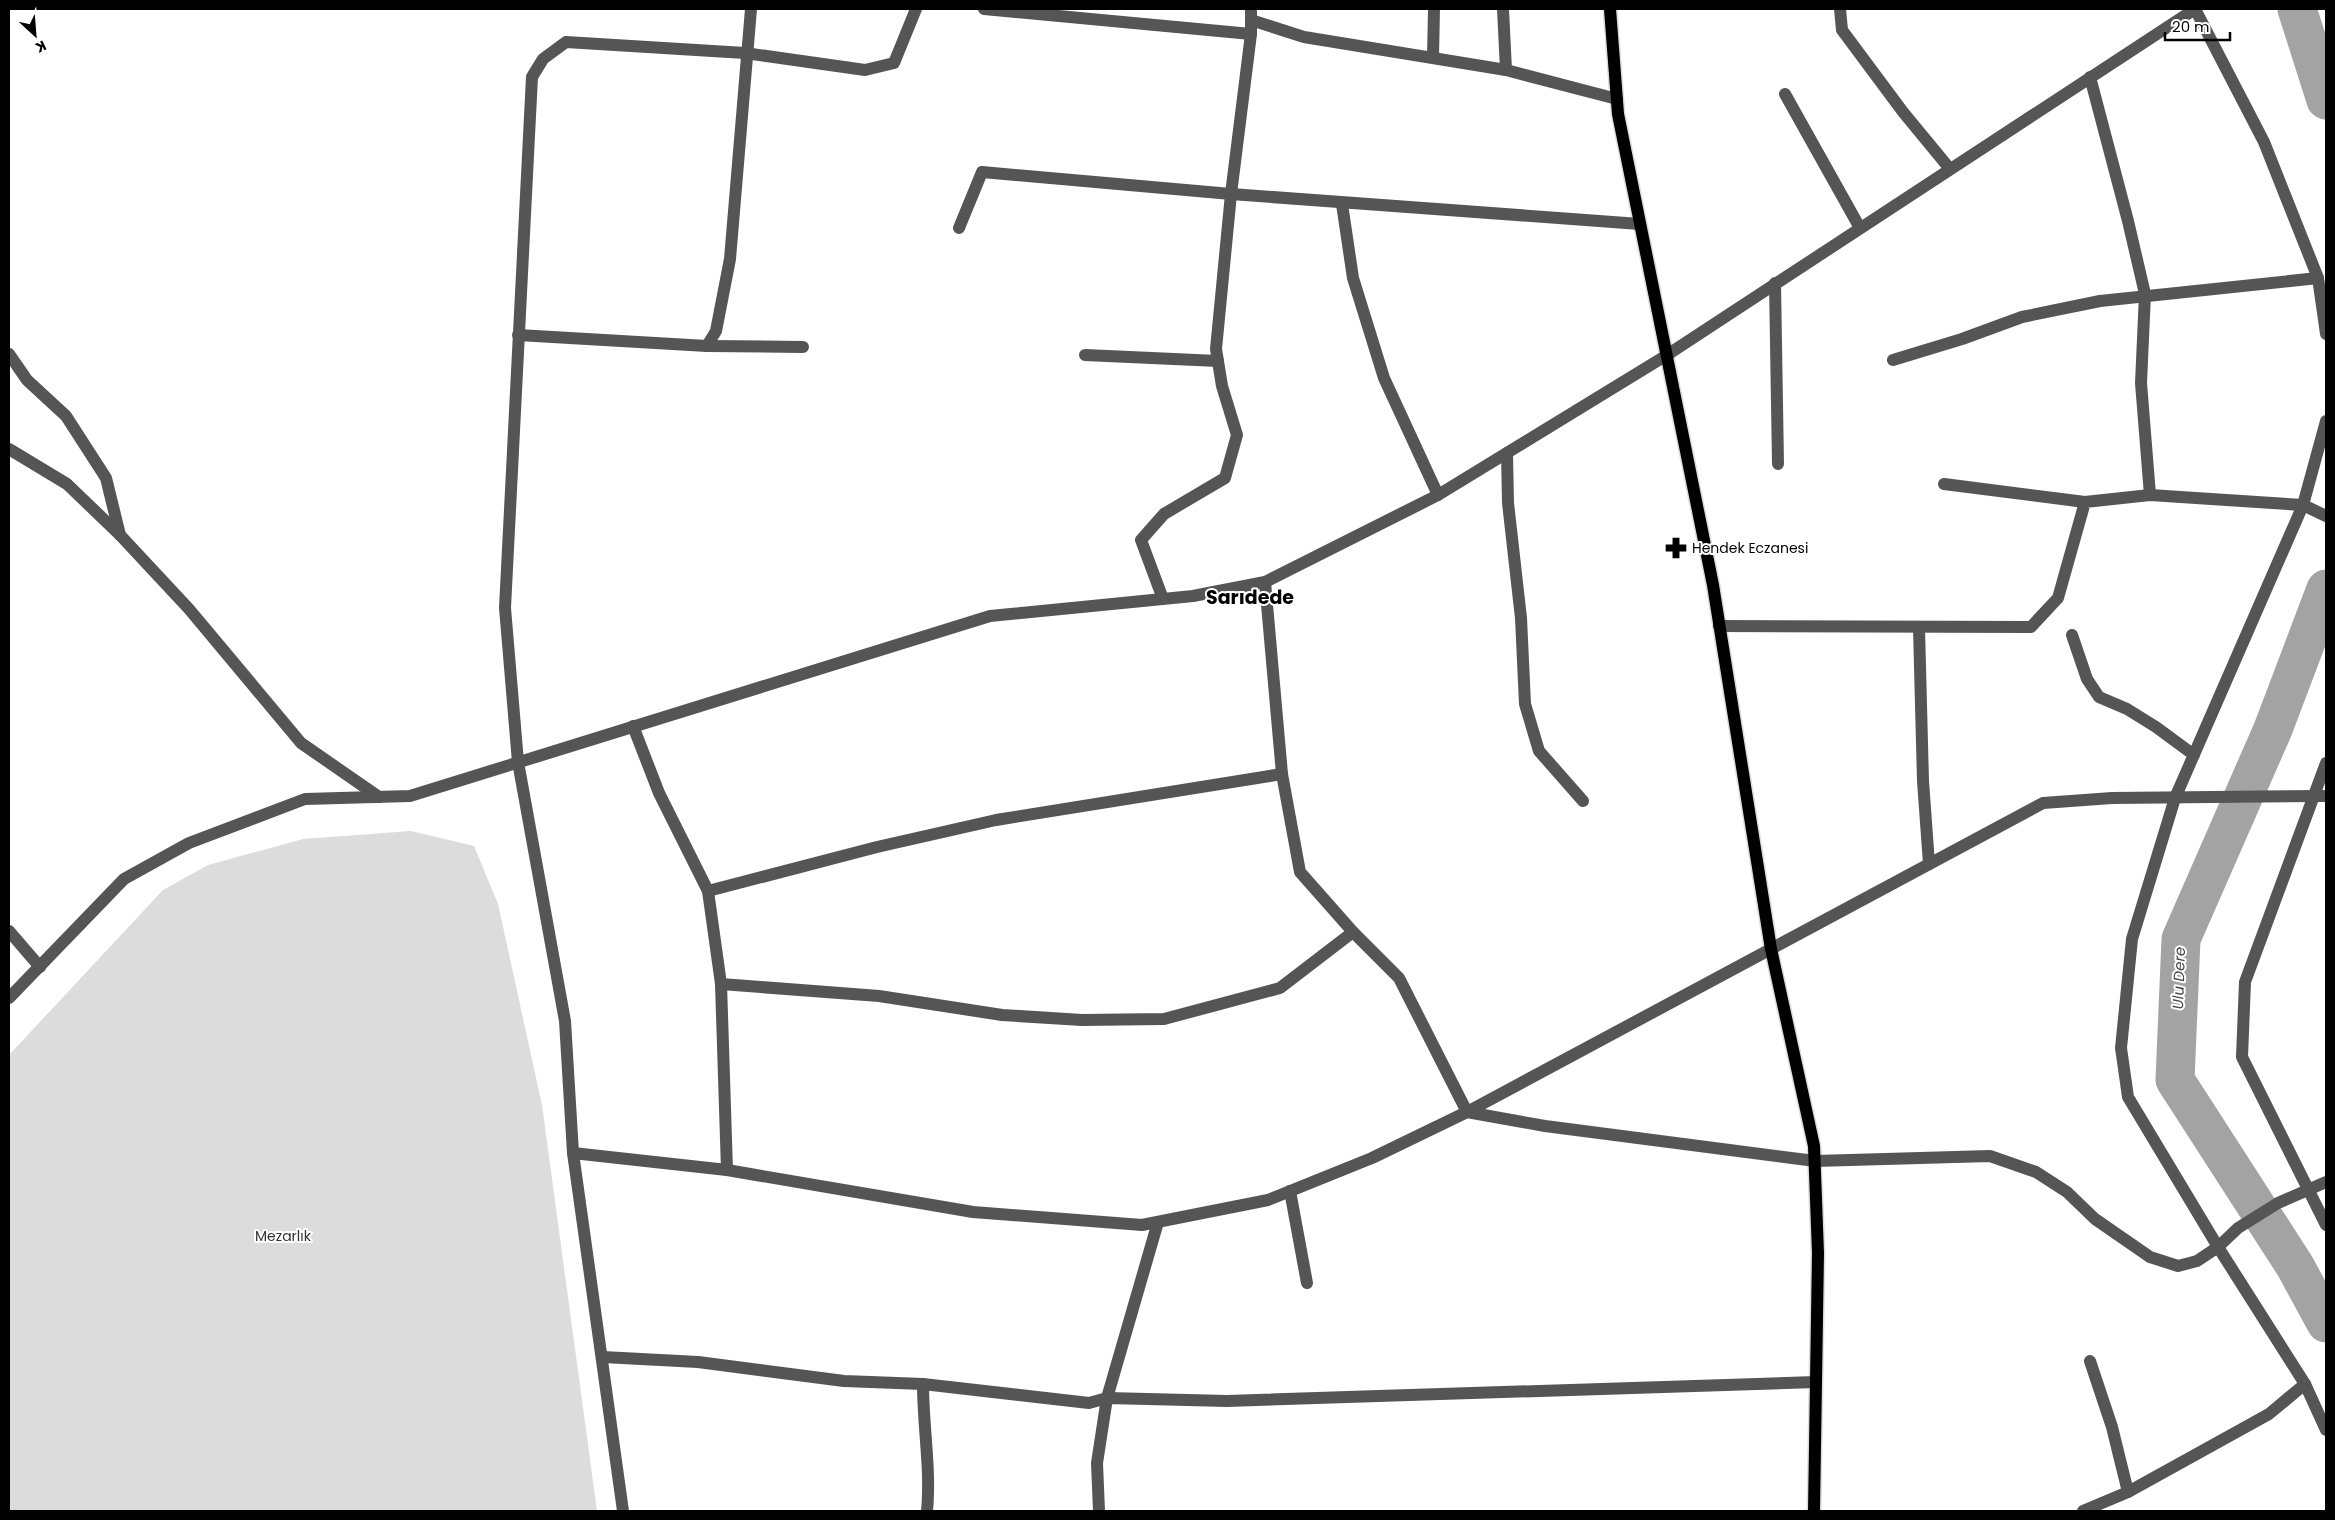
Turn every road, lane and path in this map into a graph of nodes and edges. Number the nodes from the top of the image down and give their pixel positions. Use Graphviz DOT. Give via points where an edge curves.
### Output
graph roads {
  1 [pos="750,9"];
  2 [pos="916,9"];
  3 [pos="984,9"];
  4 [pos="1434,9"];
  5 [pos="1504,9"];
  6 [pos="1610,9"];
  7 [pos="1840,9"];
  8 [pos="2195,9"];
  9 [pos="1251,14"];
  10 [pos="1251,34"];
  11 [pos="745,53"];
  12 [pos="1434,57"];
  13 [pos="1506,70"];
  14 [pos="2090,77"];
  15 [pos="1785,94"];
  16 [pos="1617,99"];
  17 [pos="1950,169"];
  18 [pos="1231,194"];
  19 [pos="1342,204"];
  20 [pos="1640,224"];
  21 [pos="959,228"];
  22 [pos="1860,228"];
  23 [pos="2318,278"];
  24 [pos="1775,283"];
  25 [pos="2145,294"];
  26 [pos="2326,334"];
  27 [pos="518,335"];
  28 [pos="707,346"];
  29 [pos="803,347"];
  30 [pos="9,354"];
  31 [pos="1667,354"];
  32 [pos="1085,355"];
  33 [pos="1893,360"];
  34 [pos="1218,361"];
  35 [pos="2326,421"];
  36 [pos="9,449"];
  37 [pos="1507,453"];
  38 [pos="1778,464"];
  39 [pos="1944,484"];
  40 [pos="1438,495"];
  41 [pos="2150,495"];
  42 [pos="2085,502"];
  43 [pos="2303,505"];
  44 [pos="2326,516"];
  45 [pos="120,535"];
  46 [pos="1266,582"];
  47 [pos="1164,599"];
  48 [pos="1719,626"];
  49 [pos="1919,628"];
  50 [pos="2072,635"];
  51 [pos="633,726"];
  52 [pos="2194,755"];
  53 [pos="518,762"];
  54 [pos="2326,763"];
  55 [pos="1282,774"];
  56 [pos="2320,795"];
  57 [pos="380,797"];
  58 [pos="2175,798"];
  59 [pos="1583,800"];
  60 [pos="1929,864"];
  61 [pos="708,891"];
  62 [pos="9,931"];
  63 [pos="1353,932"];
  64 [pos="1771,949"];
  65 [pos="40,967"];
  66 [pos="721,984"];
  67 [pos="9,998"];
  68 [pos="1467,1112"];
  69 [pos="573,1153"];
  70 [pos="1815,1161"];
  71 [pos="728,1170"];
  72 [pos="2324,1185"];
  73 [pos="2308,1189"];
  74 [pos="1290,1191"];
  75 [pos="1158,1222"];
  76 [pos="2326,1225"];
  77 [pos="2218,1247"];
  78 [pos="1307,1283"];
  79 [pos="603,1357"];
  80 [pos="2090,1361"];
  81 [pos="1816,1382"];
  82 [pos="923,1384"];
  83 [pos="2305,1384"];
  84 [pos="1107,1398"];
  85 [pos="2326,1430"];
  86 [pos="2128,1492"];
  87 [pos="623,1511"];
  88 [pos="927,1511"];
  89 [pos="1099,1511"];
  90 [pos="1814,1511"];
  91 [pos="2083,1511"];
  1 -- 11 [label="street"];
  2 -- 11 [label="street" via="894,63 865,70"];
  3 -- 10 [label="street"];
  4 -- 12 [label="street"];
  5 -- 13 [label="street"];
  6 -- 16 [label="main road"];
  7 -- 17 [label="street" via="1842,30"];
  8 -- 14 [label="street"];
  8 -- 23 [label="street" via="2264,142"];
  9 -- 10 [label="street"];
  9 -- 12 [label="street" via="1304,37"];
  10 -- 18 [label="street"];
  11 -- 27 [label="street" via="566,42 543,59 532,77"];
  11 -- 28 [label="street" via="730,259 716,331"];
  12 -- 13 [label="street"];
  13 -- 16 [label="street"];
  14 -- 17 [label="street"];
  14 -- 25 [label="street"];
  15 -- 22 [label="street"];
  16 -- 20 [label="main road"];
  17 -- 22 [label="street"];
  18 -- 19 [label="street"];
  18 -- 21 [label="street" via="982,172"];
  18 -- 34 [label="street" via="1216,349"];
  19 -- 20 [label="street"];
  19 -- 40 [label="street" via="1353,278 1384,378"];
  20 -- 31 [label="main road"];
  22 -- 24 [label="street"];
  23 -- 25 [label="street"];
  23 -- 26 [label="street"];
  24 -- 31 [label="street"];
  24 -- 38 [label="street"];
  25 -- 33 [label="street" via="2022,317"];
  25 -- 41 [label="street" via="2141,383"];
  27 -- 28 [label="street"];
  27 -- 53 [label="street" via="505,608"];
  28 -- 29 [label="street"];
  30 -- 45 [label="street" via="27,380 66,416 106,478"];
  31 -- 37 [label="street"];
  31 -- 48 [label="main road"];
  32 -- 34 [label="street"];
  34 -- 47 [label="street" via="1237,435 1225,478 1164,514 1141,540"];
  35 -- 43 [label="street"];
  36 -- 45 [label="street" via="67,484"];
  37 -- 40 [label="street"];
  37 -- 59 [label="street" via="1508,503 1525,704 1539,751"];
  39 -- 42 [label="street"];
  40 -- 46 [label="street"];
  41 -- 42 [label="street"];
  41 -- 43 [label="street"];
  42 -- 49 [label="street" via="2058,598 2031,627"];
  43 -- 44 [label="street"];
  43 -- 52 [label="street"];
  45 -- 57 [label="street" via="188,609 301,743"];
  46 -- 47 [label="street"];
  46 -- 55 [label="street"];
  47 -- 51 [label="street" via="990,616"];
  48 -- 49 [label="street"];
  48 -- 64 [label="main road"];
  49 -- 60 [label="street"];
  50 -- 52 [label="street" via="2087,679 2099,697 2127,709"];
  51 -- 53 [label="street"];
  51 -- 61 [label="street" via="659,793"];
  52 -- 58 [label="street"];
  53 -- 57 [label="street" via="410,796"];
  53 -- 69 [label="street" via="566,1020"];
  54 -- 56 [label="street"];
  55 -- 61 [label="street" via="996,820"];
  55 -- 63 [label="street" via="1300,872"];
  56 -- 58 [label="street"];
  56 -- 73 [label="street" via="2245,982 2242,1057"];
  57 -- 65 [label="street" via="305,799 189,843 124,879"];
  58 -- 60 [label="street" via="2044,803"];
  58 -- 77 [label="street" via="2132,939 2121,1048 2128,1097"];
  60 -- 64 [label="street"];
  61 -- 66 [label="street"];
  62 -- 65 [label="street"];
  63 -- 66 [label="street" via="1280,988 1164,1019 1082,1020 1002,1015 879,996"];
  63 -- 68 [label="street" via="1398,978"];
  64 -- 68 [label="street"];
  64 -- 70 [label="main road"];
  65 -- 67 [label="street"];
  66 -- 71 [label="street"];
  68 -- 70 [label="street" via="1545,1126"];
  68 -- 74 [label="street" via="1372,1158"];
  69 -- 71 [label="street"];
  69 -- 79 [label="street"];
  70 -- 77 [label="street" via="1990,1156 2036,1172 2150,1257 2178,1266 2197,1261"];
  70 -- 81 [label="main road" via="1818,1253"];
  71 -- 75 [label="street" via="973,1212 1142,1225"];
  72 -- 73 [label="street"];
  73 -- 76 [label="street"];
  73 -- 77 [label="street" via="2238,1228"];
  74 -- 75 [label="street" via="1268,1200"];
  74 -- 78 [label="street"];
  75 -- 84 [label="street"];
  77 -- 83 [label="street"];
  79 -- 82 [label="street" via="698,1362 844,1381"];
  79 -- 87 [label="street"];
  80 -- 86 [label="street" via="2112,1427"];
  81 -- 84 [label="street" via="1227,1401"];
  81 -- 90 [label="main road"];
  82 -- 84 [label="street" via="1089,1403"];
  82 -- 88 [label="street" via="930,1480"];
  83 -- 85 [label="street"];
  83 -- 86 [label="street" via="2270,1414"];
  84 -- 89 [label="street" via="1097,1463"];
  86 -- 91 [label="street"];
}
